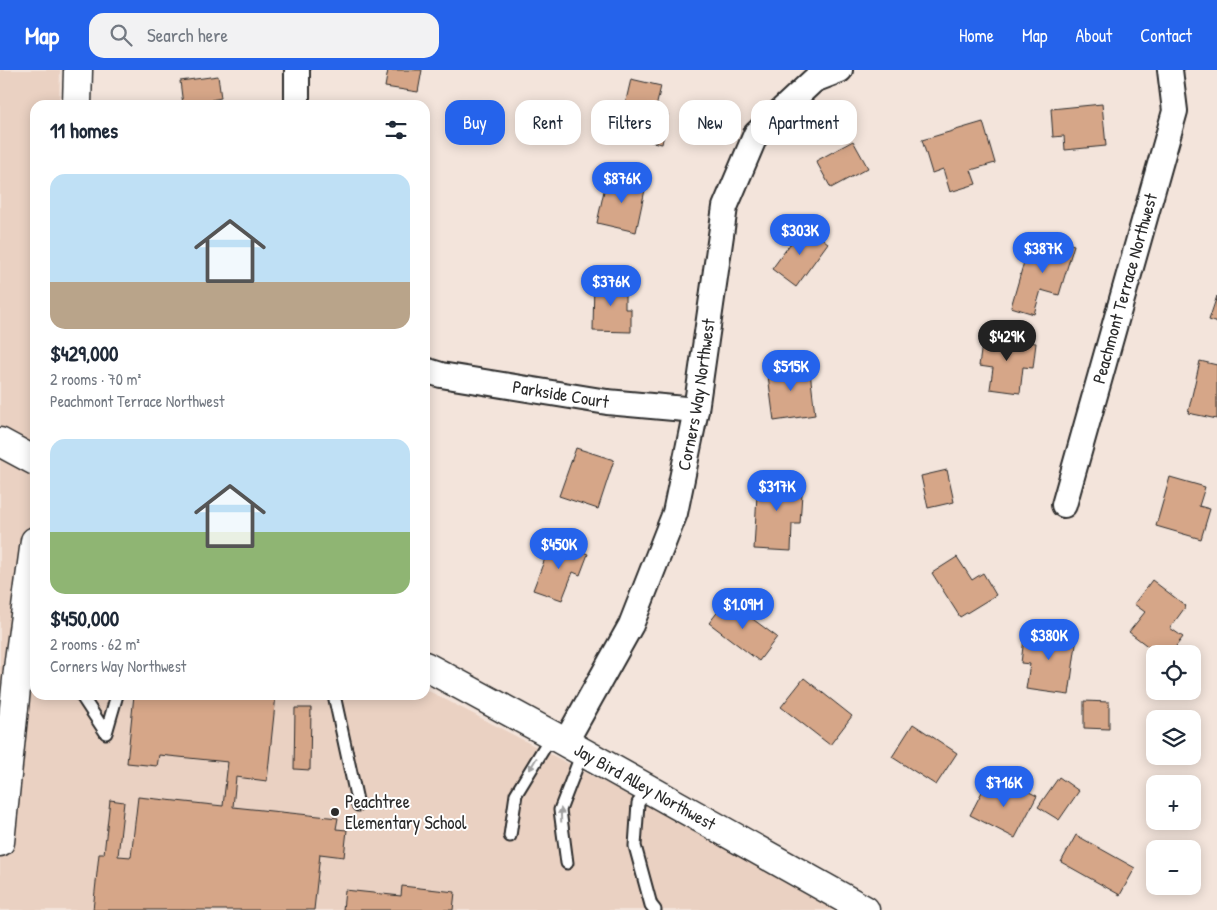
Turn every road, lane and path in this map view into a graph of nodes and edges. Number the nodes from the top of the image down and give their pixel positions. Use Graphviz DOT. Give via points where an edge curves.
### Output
graph roads {
  1 [pos="78,70"];
  2 [pos="296,70"];
  3 [pos="840,70"];
  4 [pos="1170,70"];
  5 [pos="77,100"];
  6 [pos="297,100"];
  7 [pos="430,372"];
  8 [pos="696,410"];
  9 [pos="0,442"];
  10 [pos="30,457"];
  11 [pos="1064,506"];
  12 [pos="30,591"];
  13 [pos="430,669"];
  14 [pos="83,700"];
  15 [pos="116,700"];
  16 [pos="335,700"];
  17 [pos="566,744"];
  18 [pos="4,766"];
  19 [pos="649,790"];
  20 [pos="358,805"];
  21 [pos="510,836"];
  22 [pos="0,842"];
  23 [pos="567,863"];
  24 [pos="655,910"];
  25 [pos="865,910"];
  1 -- 5 [label="street"];
  2 -- 6 [label="street"];
  3 -- 8 [label="street, Corners Way Northwest" via="814,80 756,134 725,207"];
  4 -- 11 [label="street, Peachmont Terrace Northwest" via="1175,111"];
  7 -- 8 [label="street, Parkside Court" via="607,402"];
  8 -- 17 [label="street, Corners Way Northwest" via="675,513 632,625"];
  9 -- 10 [label="street"];
  12 -- 18 [label="street" via="23,662"];
  13 -- 17 [label="street, Jay Bird Alley Northwest"];
  14 -- 15 [label="lane" via="106,733"];
  16 -- 20 [label="lane"];
  17 -- 19 [label="street, Jay Bird Alley Northwest"];
  17 -- 21 [label="lane, one-way" via="516,794"];
  23 -- 17 [label="lane, one-way" via="560,810"];
  18 -- 22 [label="street"];
  19 -- 24 [label="lane" via="638,804 635,846"];
  19 -- 25 [label="street, Jay Bird Alley Northwest"];
}
